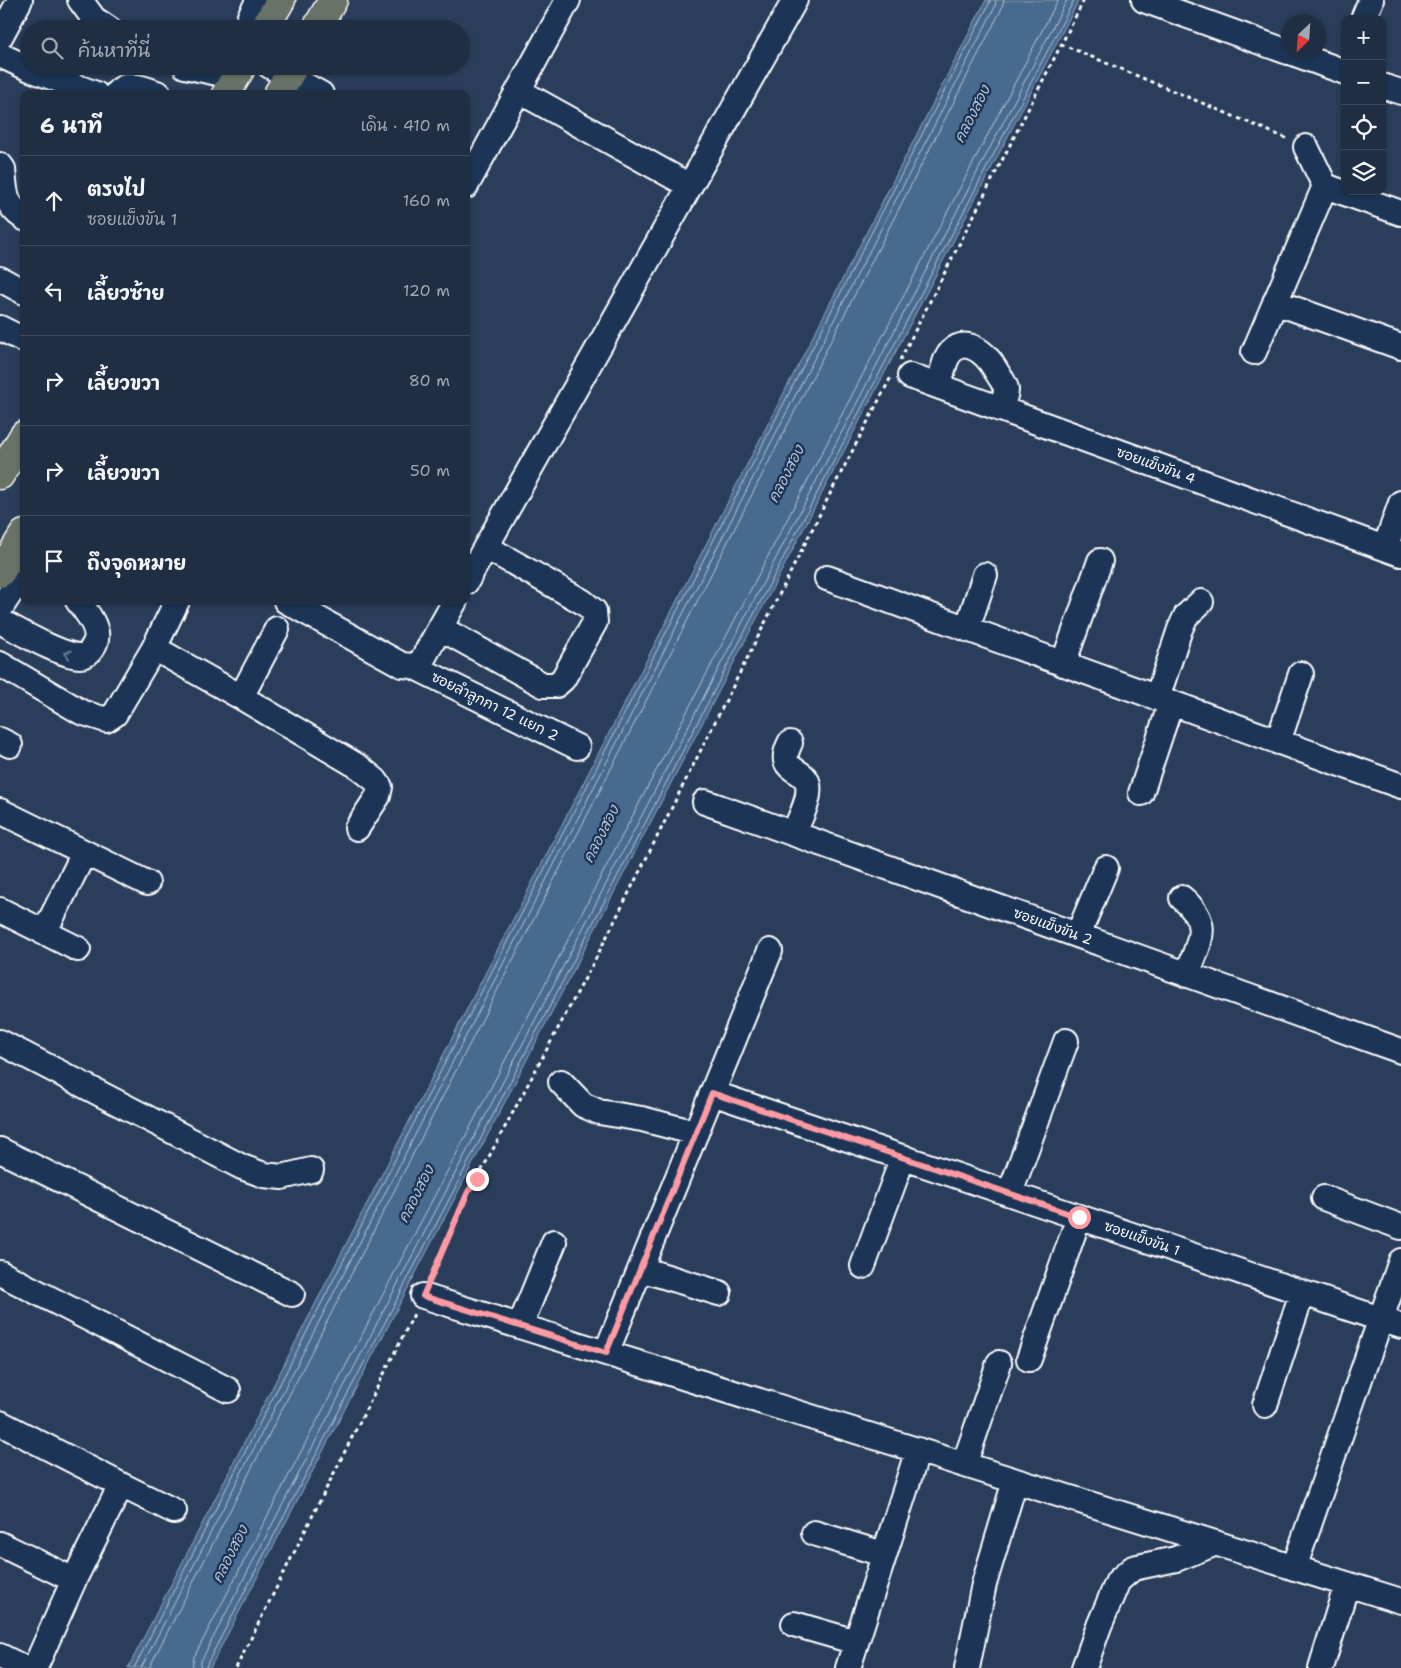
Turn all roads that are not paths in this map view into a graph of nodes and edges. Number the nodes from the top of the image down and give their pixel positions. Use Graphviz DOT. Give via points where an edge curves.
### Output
graph roads {
  1 [pos="20,0"];
  2 [pos="80,0"];
  3 [pos="281,0"];
  4 [pos="333,0"];
  5 [pos="568,0"];
  6 [pos="795,0"];
  7 [pos="1144,0"];
  8 [pos="1371,0"];
  9 [pos="257,15"];
  10 [pos="1365,15"];
  11 [pos="96,20"];
  12 [pos="321,20"];
  13 [pos="0,37"];
  14 [pos="1281,49"];
  15 [pos="0,55"];
  16 [pos="1315,60"];
  17 [pos="20,64"];
  18 [pos="1341,68"];
  19 [pos="46,75"];
  20 [pos="219,75"];
  21 [pos="283,76"];
  22 [pos="234,79"];
  23 [pos="1386,87"];
  24 [pos="85,90"];
  25 [pos="120,90"];
  26 [pos="144,90"];
  27 [pos="312,90"];
  28 [pos="519,91"];
  29 [pos="1401,92"];
  30 [pos="1306,146"];
  31 [pos="0,165"];
  32 [pos="470,179"];
  33 [pos="690,186"];
  34 [pos="1325,186"];
  35 [pos="1401,214"];
  36 [pos="20,215"];
  37 [pos="0,279"];
  38 [pos="20,290"];
  39 [pos="1275,302"];
  40 [pos="0,328"];
  41 [pos="20,338"];
  42 [pos="1401,347"];
  43 [pos="1254,352"];
  44 [pos="901,371"];
  45 [pos="938,386"];
  46 [pos="1000,409"];
  47 [pos="20,440"];
  48 [pos="3,462"];
  49 [pos="1401,503"];
  50 [pos="1393,551"];
  51 [pos="20,554"];
  52 [pos="478,554"];
  53 [pos="20,557"];
  54 [pos="1100,561"];
  55 [pos="0,573"];
  56 [pos="470,573"];
  57 [pos="985,575"];
  58 [pos="827,578"];
  59 [pos="1201,602"];
  60 [pos="81,605"];
  61 [pos="175,605"];
  62 [pos="293,605"];
  63 [pos="0,609"];
  64 [pos="449,610"];
  65 [pos="0,621"];
  66 [pos="277,629"];
  67 [pos="967,629"];
  68 [pos="154,648"];
  69 [pos="0,664"];
  70 [pos="1063,664"];
  71 [pos="413,666"];
  72 [pos="1301,674"];
  73 [pos="242,697"];
  74 [pos="1164,701"];
  75 [pos="1278,742"];
  76 [pos="790,743"];
  77 [pos="576,747"];
  78 [pos="1401,786"];
  79 [pos="1141,793"];
  80 [pos="705,802"];
  81 [pos="0,811"];
  82 [pos="357,828"];
  83 [pos="794,834"];
  84 [pos="84,853"];
  85 [pos="1106,868"];
  86 [pos="147,883"];
  87 [pos="1182,898"];
  88 [pos="0,910"];
  89 [pos="44,933"];
  90 [pos="1078,935"];
  91 [pos="78,949"];
  92 [pos="770,951"];
  93 [pos="1187,974"];
  94 [pos="1066,1041"];
  95 [pos="0,1042"];
  96 [pos="1401,1052"];
  97 [pos="561,1082"];
  98 [pos="712,1093"];
  99 [pos="696,1133"];
  100 [pos="0,1150"];
  101 [pos="902,1157"];
  102 [pos="310,1170"];
  103 [pos="1010,1194"];
  104 [pos="1324,1198"];
  105 [pos="1079,1217"];
  106 [pos="1401,1227"];
  107 [pos="554,1242"];
  108 [pos="1401,1261"];
  109 [pos="863,1266"];
  110 [pos="641,1269"];
  111 [pos="0,1272"];
  112 [pos="1302,1293"];
  113 [pos="292,1294"];
  114 [pos="719,1294"];
  115 [pos="423,1296"];
  116 [pos="1391,1322"];
  117 [pos="520,1326"];
  118 [pos="606,1353"];
  119 [pos="1029,1359"];
  120 [pos="999,1363"];
  121 [pos="228,1390"];
  122 [pos="1265,1405"];
  123 [pos="0,1423"];
  124 [pos="918,1450"];
  125 [pos="964,1465"];
  126 [pos="1015,1481"];
  127 [pos="121,1485"];
  128 [pos="174,1511"];
  129 [pos="814,1533"];
  130 [pos="0,1544"];
  131 [pos="1216,1544"];
  132 [pos="884,1554"];
  133 [pos="1294,1568"];
  134 [pos="74,1580"];
  135 [pos="1347,1584"];
  136 [pos="1401,1601"];
  137 [pos="794,1624"];
  138 [pos="856,1642"];
  139 [pos="0,1656"];
  140 [pos="848,1668"];
  141 [pos="967,1668"];
  142 [pos="1084,1668"];
  143 [pos="1321,1668"];
  1 -- 13 [label="street"];
  2 -- 11 [label="street"];
  3 -- 9 [label="main road"];
  4 -- 12 [label="main road"];
  5 -- 28 [label="street"];
  6 -- 33 [label="street"];
  7 -- 14 [label="street"];
  8 -- 10 [label="street"];
  15 -- 17 [label="street"];
  16 -- 18 [label="street"];
  19 -- 24 [label="street"];
  20 -- 22 [label="street"];
  21 -- 27 [label="street"];
  23 -- 29 [label="street"];
  25 -- 26 [label="street" via="129,86"];
  28 -- 32 [label="street"];
  28 -- 33 [label="street"];
  30 -- 34 [label="street"];
  31 -- 36 [label="street" via="6,199"];
  33 -- 52 [label="street"];
  34 -- 35 [label="street"];
  34 -- 39 [label="street"];
  37 -- 38 [label="street"];
  39 -- 42 [label="street"];
  39 -- 43 [label="street"];
  40 -- 41 [label="street"];
  44 -- 45 [label="street, ซอยแข็งขัน 4"];
  45 -- 46 [label="street, ซอยแข็งขัน 4"];
  45 -- 46 [label="street" via="947,359 954,350 971,346 990,360 1004,385 1006,390"];
  46 -- 50 [label="street, ซอยแข็งขัน 4"];
  47 -- 48 [label="main road"];
  49 -- 50 [label="street"];
  51 -- 55 [label="main road"];
  52 -- 56 [label="street"];
  52 -- 64 [label="street" via="583,602 594,611 595,622 563,679 556,685 543,685"];
  53 -- 63 [label="street"];
  54 -- 70 [label="street"];
  57 -- 67 [label="street"];
  58 -- 67 [label="street"];
  59 -- 74 [label="street" via="1186,616 1180,629"];
  60 -- 65 [label="street, one-way" via="97,639 85,655 63,653"];
  61 -- 68 [label="street"];
  62 -- 71 [label="street, ซอยลําลูกกา 12 แยก 2" via="402,665"];
  64 -- 71 [label="street" via="421,662"];
  66 -- 73 [label="street"];
  67 -- 70 [label="street"];
  68 -- 69 [label="street" via="116,714 106,720 82,712"];
  68 -- 73 [label="street"];
  70 -- 74 [label="street"];
  71 -- 77 [label="street, ซอยลําลูกกา 12 แยก 2"];
  72 -- 75 [label="street"];
  73 -- 82 [label="street" via="359,767 375,780 380,787 378,796"];
  74 -- 75 [label="street"];
  74 -- 79 [label="street"];
  75 -- 78 [label="street"];
  76 -- 83 [label="street" via="785,759 805,777 808,786 807,799"];
  80 -- 83 [label="street, ซอยแข็งขัน 2"];
  81 -- 84 [label="street"];
  83 -- 90 [label="street, ซอยแข็งขัน 2"];
  84 -- 86 [label="street"];
  84 -- 89 [label="street"];
  85 -- 90 [label="street"];
  87 -- 93 [label="street" via="1200,920 1201,935"];
  88 -- 89 [label="street"];
  89 -- 91 [label="street"];
  90 -- 93 [label="street, ซอยแข็งขัน 2"];
  92 -- 98 [label="street"];
  93 -- 96 [label="street, ซอยแข็งขัน 2"];
  94 -- 103 [label="street"];
  95 -- 102 [label="street" via="242,1167 282,1177"];
  97 -- 99 [label="street" via="583,1106"];
  98 -- 99 [label="street"];
  98 -- 101 [label="street, ซอยแข็งขัน 1"];
  99 -- 110 [label="street"];
  100 -- 113 [label="street"];
  101 -- 103 [label="street, ซอยแข็งขัน 1"];
  101 -- 109 [label="street"];
  103 -- 105 [label="street, ซอยแข็งขัน 1"];
  104 -- 106 [label="street"];
  105 -- 112 [label="street, ซอยแข็งขัน 1"];
  105 -- 119 [label="street"];
  107 -- 117 [label="street"];
  108 -- 116 [label="street"];
  110 -- 114 [label="street"];
  110 -- 118 [label="street"];
  111 -- 121 [label="street"];
  112 -- 116 [label="street, ซอยแข็งขัน 1"];
  112 -- 122 [label="street"];
  115 -- 117 [label="street"];
  116 -- 133 [label="street"];
  117 -- 118 [label="street"];
  118 -- 124 [label="street"];
  120 -- 125 [label="street"];
  123 -- 127 [label="street"];
  124 -- 125 [label="street"];
  124 -- 132 [label="street"];
  125 -- 126 [label="street"];
  126 -- 131 [label="street"];
  126 -- 141 [label="street" via="984,1584"];
  127 -- 128 [label="street"];
  127 -- 134 [label="street"];
  129 -- 132 [label="street"];
  130 -- 134 [label="street"];
  131 -- 133 [label="street"];
  131 -- 142 [label="street" via="1176,1559 1133,1568 1118,1581"];
  132 -- 138 [label="street"];
  133 -- 135 [label="street"];
  134 -- 139 [label="street" via="37,1663 32,1667 22,1666"];
  135 -- 136 [label="street"];
  135 -- 143 [label="street"];
  137 -- 138 [label="street"];
  138 -- 140 [label="street"];
}
